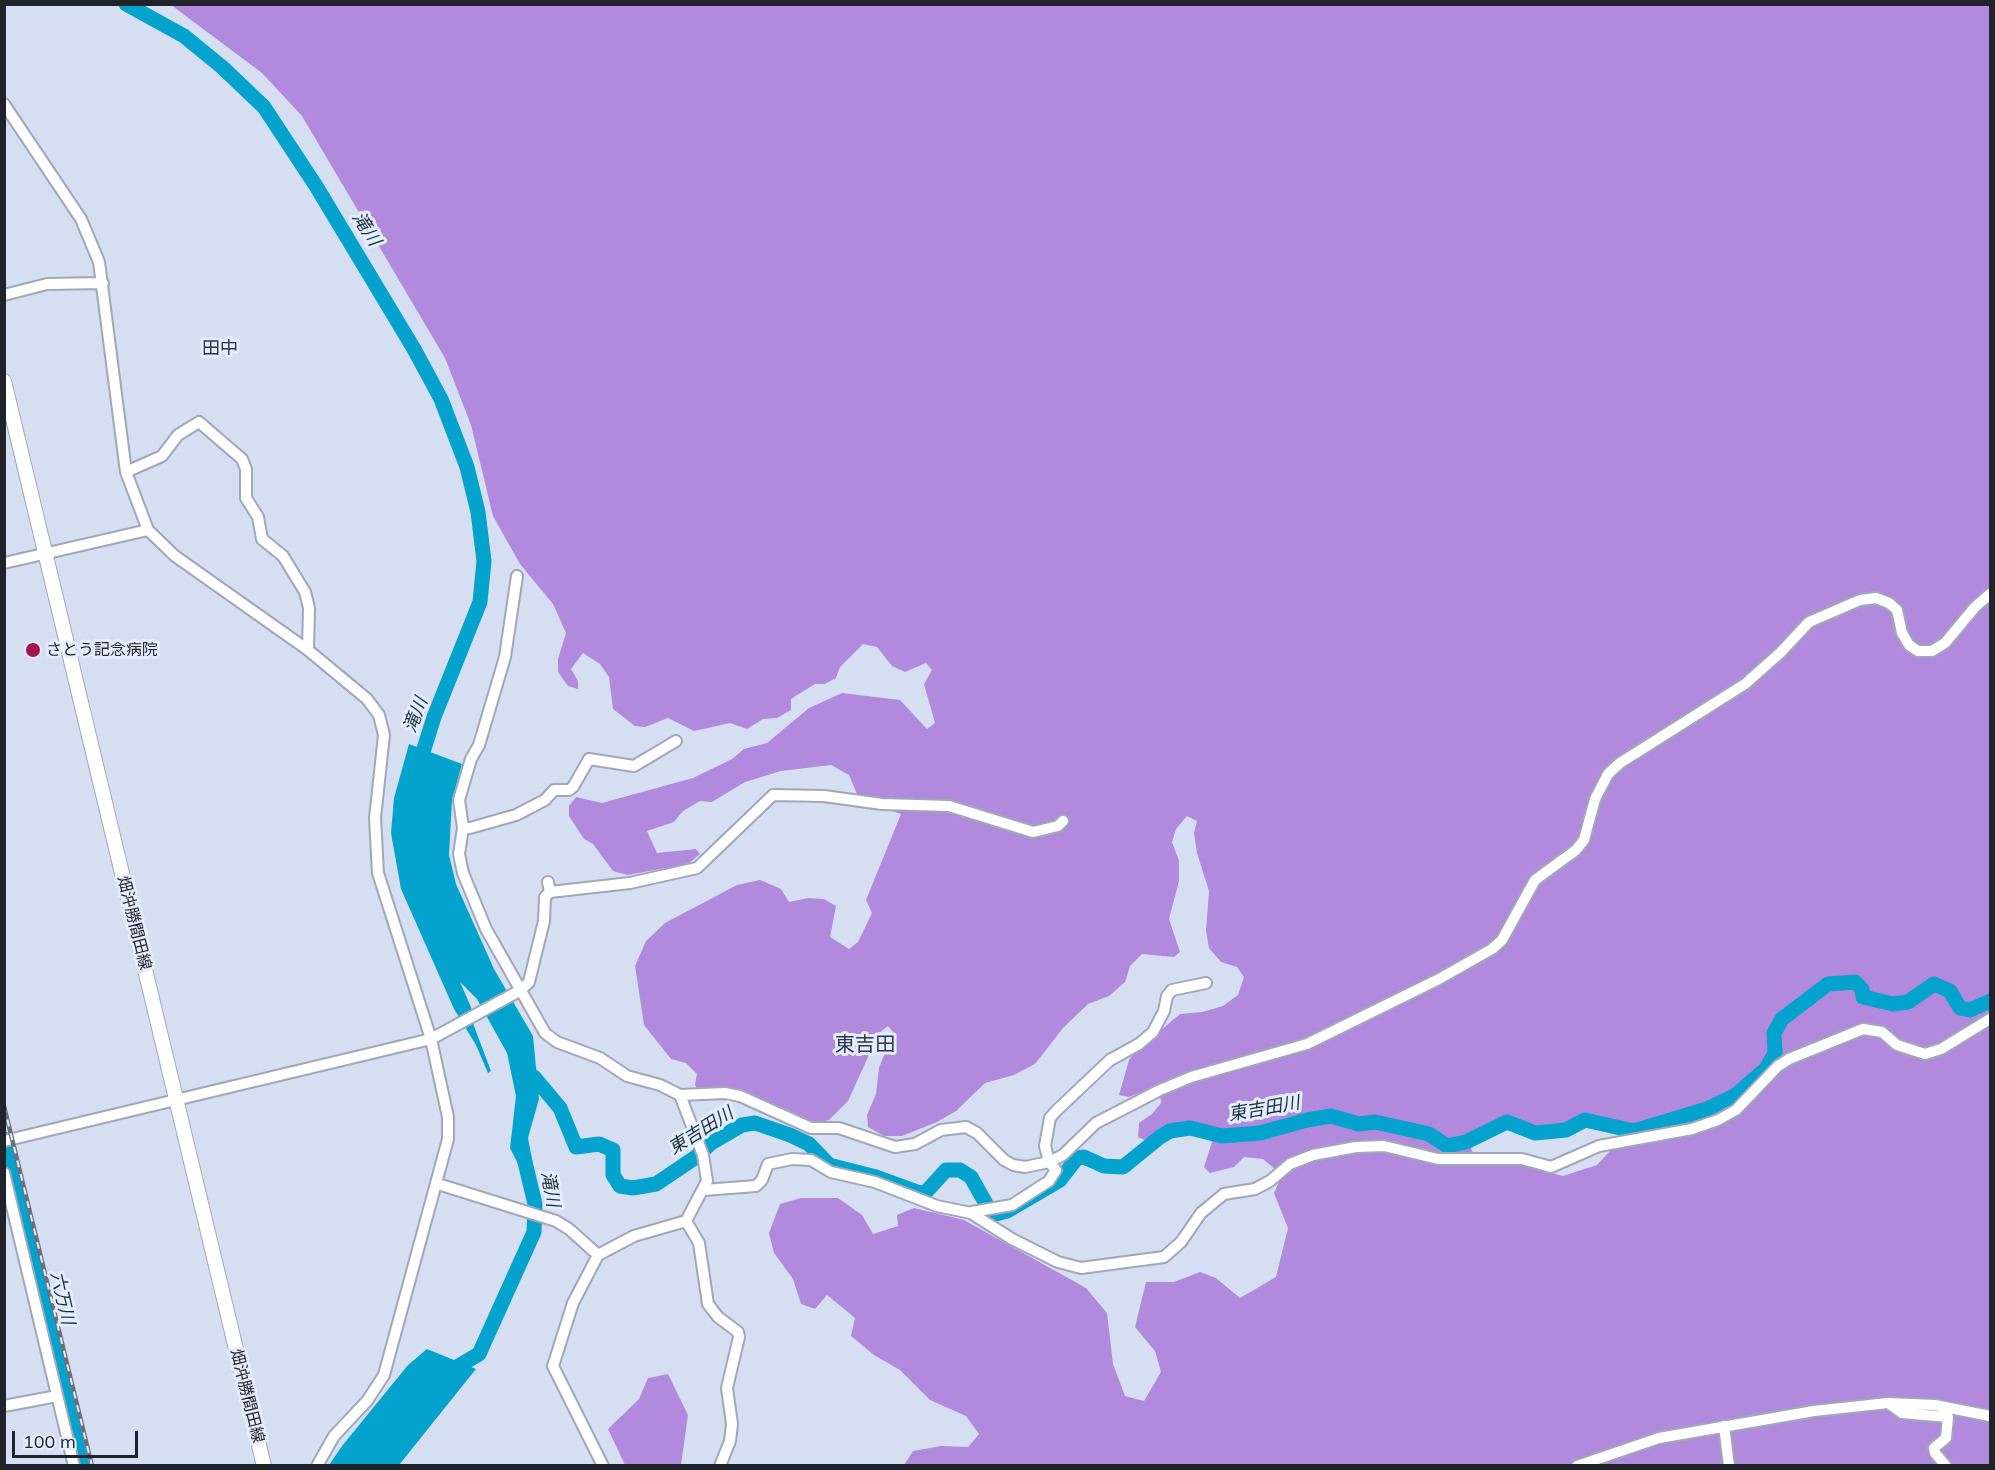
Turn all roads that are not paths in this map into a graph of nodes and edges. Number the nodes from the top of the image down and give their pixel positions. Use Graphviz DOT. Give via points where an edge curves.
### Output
graph roads {
  1 [pos="4,104"];
  2 [pos="104,283"];
  3 [pos="4,295"];
  4 [pos="4,381"];
  5 [pos="126,471"];
  6 [pos="148,530"];
  7 [pos="45,553"];
  8 [pos="4,563"];
  9 [pos="517,576"];
  10 [pos="1990,594"];
  11 [pos="308,650"];
  12 [pos="676,741"];
  13 [pos="1064,820"];
  14 [pos="463,828"];
  15 [pos="1206,983"];
  16 [pos="521,990"];
  17 [pos="1990,1019"];
  18 [pos="431,1039"];
  19 [pos="680,1095"];
  20 [pos="177,1101"];
  21 [pos="7,1141"];
  22 [pos="1049,1162"];
  23 [pos="4,1173"];
  24 [pos="438,1184"];
  25 [pos="704,1190"];
  26 [pos="972,1213"];
  27 [pos="686,1221"];
  28 [pos="598,1256"];
  29 [pos="57,1395"];
  30 [pos="1888,1403"];
  31 [pos="4,1406"];
  32 [pos="1990,1416"];
  33 [pos="1724,1426"];
  34 [pos="74,1466"];
  35 [pos="264,1466"];
  36 [pos="317,1466"];
  37 [pos="603,1466"];
  38 [pos="720,1466"];
  39 [pos="1577,1466"];
  40 [pos="1730,1466"];
  41 [pos="1946,1466"];
  1 -- 2 [label="street" via="81,219"];
  2 -- 3 [label="street" via="47,284"];
  2 -- 5 [label="street"];
  4 -- 7 [label="main road, 畑沖勝間田線"];
  5 -- 6 [label="street"];
  5 -- 11 [label="street" via="162,456 178,435 199,422 242,459 246,498 258,517 261,539 283,556 305,592 309,608"];
  6 -- 7 [label="street"];
  6 -- 11 [label="street" via="175,556"];
  7 -- 8 [label="street"];
  7 -- 20 [label="main road, 畑沖勝間田線"];
  9 -- 14 [label="street" via="505,657 459,800"];
  10 -- 22 [label="street" via="1945,643 1932,651 1918,651 1909,645 1897,610 1876,598 1860,600 1809,622 1745,684 1608,774 1595,799 1584,840 1535,880 1506,935 1492,949 1307,1044 1191,1077 1160,1090 1096,1124 1063,1155"];
  11 -- 18 [label="street" via="367,699 379,715 384,735 375,818 378,873"];
  12 -- 14 [label="street" via="634,766 589,759 569,790 554,790 545,800 516,815"];
  13 -- 16 [label="street" via="1058,826 1033,832 949,806 773,795 698,868 630,883 549,887 534,968"];
  14 -- 16 [label="street" via="459,854 469,892"];
  15 -- 22 [label="street" via="1172,990 1153,1032 1110,1060 1056,1111 1050,1118 1045,1146"];
  16 -- 18 [label="street"];
  16 -- 19 [label="street" via="545,1033 557,1042 600,1058 627,1076"];
  17 -- 26 [label="street" via="1941,1049 1925,1054 1898,1045 1882,1032 1863,1029 1789,1059 1736,1110 1718,1120 1692,1129 1599,1146 1551,1167 1522,1160 1438,1158 1384,1146 1313,1155 1290,1164 1255,1189 1224,1194 1201,1213 1181,1242 1164,1257 1072,1267 1012,1239"];
  18 -- 20 [label="street"];
  18 -- 24 [label="street" via="448,1117 448,1139"];
  19 -- 22 [label="street" via="740,1096 811,1128 839,1128 895,1148 915,1144 941,1130 966,1127 1013,1165"];
  19 -- 25 [label="street" via="702,1151 707,1181"];
  20 -- 21 [label="street"];
  20 -- 35 [label="main road, 畑沖勝間田線"];
  22 -- 26 [label="street" via="1056,1170 1049,1181 1012,1205"];
  23 -- 29 [label="street"];
  24 -- 28 [label="street" via="556,1221"];
  24 -- 36 [label="street" via="384,1375 367,1401 334,1436"];
  25 -- 26 [label="street" via="756,1186 768,1164 811,1160 831,1172 876,1182 937,1206"];
  25 -- 27 [label="street"];
  27 -- 28 [label="street" via="634,1236"];
  27 -- 38 [label="street" via="699,1243 708,1304 739,1337 727,1388 730,1441"];
  28 -- 37 [label="street" via="573,1303 553,1366"];
  29 -- 31 [label="street"];
  29 -- 34 [label="street"];
  30 -- 32 [label="street" via="1935,1405"];
  30 -- 33 [label="street"];
  30 -- 41 [label="street" via="1902,1413 1948,1417 1946,1438 1934,1448"];
  33 -- 39 [label="street" via="1659,1438"];
  33 -- 40 [label="street"];
}
